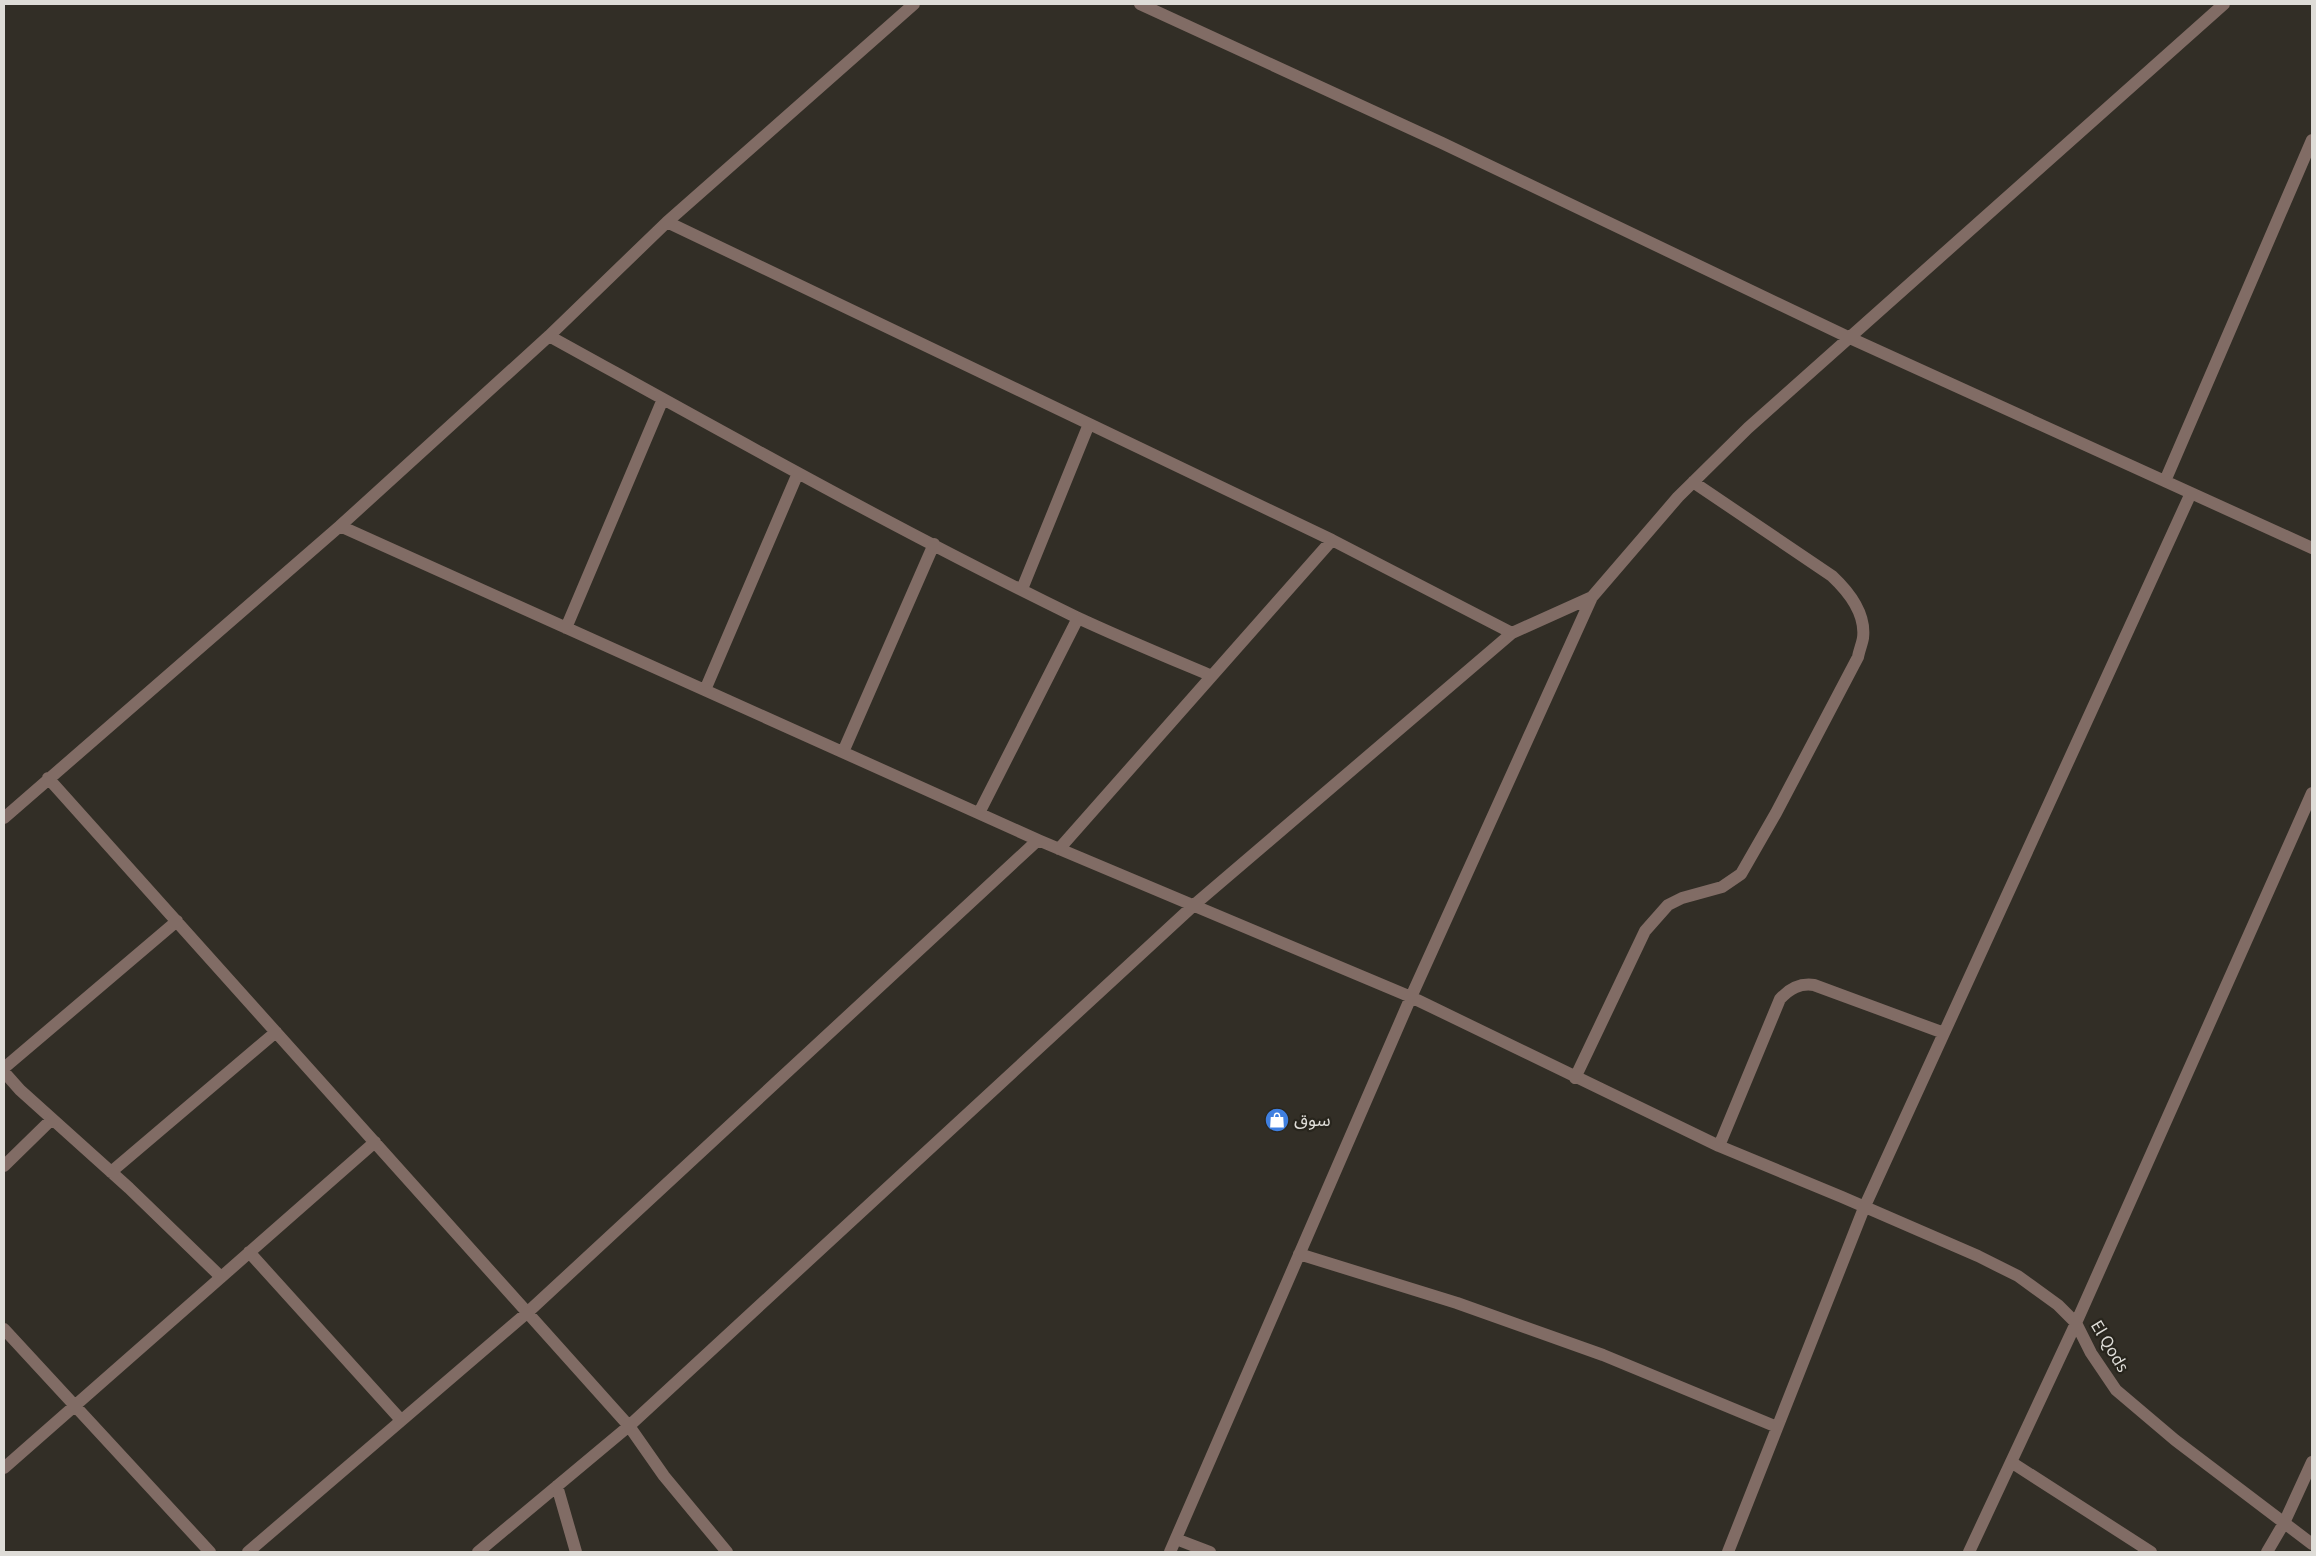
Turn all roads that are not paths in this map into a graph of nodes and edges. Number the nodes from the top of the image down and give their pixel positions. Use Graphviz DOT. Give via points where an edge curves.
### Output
graph roads {
  1 [pos="914,4"];
  2 [pos="1140,4"];
  3 [pos="2224,4"];
  4 [pos="2312,140"];
  5 [pos="668,222"];
  6 [pos="549,336"];
  7 [pos="1850,338"];
  8 [pos="663,399"];
  9 [pos="1089,424"];
  10 [pos="798,473"];
  11 [pos="2166,481"];
  12 [pos="1693,482"];
  13 [pos="2191,493"];
  14 [pos="340,526"];
  15 [pos="1332,540"];
  16 [pos="934,544"];
  17 [pos="2312,548"];
  18 [pos="1022,590"];
  19 [pos="1592,597"];
  20 [pos="1078,618"];
  21 [pos="566,628"];
  22 [pos="1512,634"];
  23 [pos="1212,676"];
  24 [pos="705,690"];
  25 [pos="843,752"];
  26 [pos="48,778"];
  27 [pos="2312,793"];
  28 [pos="979,813"];
  29 [pos="4,818"];
  30 [pos="1038,840"];
  31 [pos="1059,850"];
  32 [pos="1194,905"];
  33 [pos="177,921"];
  34 [pos="1411,997"];
  35 [pos="276,1032"];
  36 [pos="1944,1033"];
  37 [pos="4,1068"];
  38 [pos="4,1072"];
  39 [pos="1575,1078"];
  40 [pos="52,1119"];
  41 [pos="375,1142"];
  42 [pos="1719,1146"];
  43 [pos="4,1166"];
  44 [pos="110,1172"];
  45 [pos="1864,1208"];
  46 [pos="249,1252"];
  47 [pos="1300,1254"];
  48 [pos="221,1277"];
  49 [pos="528,1312"];
  50 [pos="2076,1323"];
  51 [pos="4,1328"];
  52 [pos="74,1405"];
  53 [pos="401,1420"];
  54 [pos="629,1426"];
  55 [pos="1777,1427"];
  56 [pos="2011,1462"];
  57 [pos="2312,1462"];
  58 [pos="4,1468"];
  59 [pos="557,1486"];
  60 [pos="2284,1523"];
  61 [pos="1176,1539"];
  62 [pos="2312,1544"];
  63 [pos="210,1552"];
  64 [pos="248,1552"];
  65 [pos="478,1552"];
  66 [pos="576,1552"];
  67 [pos="726,1552"];
  68 [pos="1170,1552"];
  69 [pos="1210,1552"];
  70 [pos="1728,1552"];
  71 [pos="1969,1552"];
  72 [pos="2151,1552"];
  73 [pos="2267,1552"];
  1 -- 5 [label="street"];
  2 -- 7 [label="street" via="1451,147"];
  3 -- 7 [label="street"];
  4 -- 11 [label="street"];
  5 -- 6 [label="street"];
  5 -- 9 [label="street"];
  6 -- 8 [label="street"];
  6 -- 14 [label="street"];
  7 -- 11 [label="street"];
  7 -- 12 [label="street" via="1748,428"];
  8 -- 10 [label="street"];
  8 -- 21 [label="street"];
  9 -- 15 [label="street"];
  9 -- 18 [label="street"];
  10 -- 16 [label="street"];
  10 -- 24 [label="street"];
  11 -- 13 [label="street"];
  12 -- 19 [label="street"];
  12 -- 39 [label="street" via="1832,576 1848,592 1859,613 1864,636 1858,657 1741,874 1722,888 1682,898 1661,911 1645,931"];
  13 -- 17 [label="street"];
  13 -- 36 [label="street"];
  14 -- 21 [label="street"];
  14 -- 26 [label="street"];
  15 -- 22 [label="street"];
  15 -- 23 [label="street"];
  16 -- 18 [label="street"];
  16 -- 25 [label="street"];
  18 -- 20 [label="street"];
  19 -- 22 [label="street"];
  19 -- 34 [label="street"];
  20 -- 23 [label="street"];
  20 -- 28 [label="street"];
  21 -- 24 [label="street"];
  22 -- 32 [label="street"];
  23 -- 31 [label="street"];
  24 -- 25 [label="street"];
  25 -- 28 [label="street"];
  26 -- 29 [label="street"];
  26 -- 33 [label="street"];
  27 -- 50 [label="street"];
  28 -- 30 [label="street"];
  30 -- 31 [label="street"];
  30 -- 49 [label="street"];
  31 -- 32 [label="street"];
  32 -- 34 [label="street"];
  32 -- 54 [label="street"];
  33 -- 35 [label="street"];
  33 -- 37 [label="street"];
  34 -- 39 [label="street"];
  34 -- 47 [label="street"];
  35 -- 41 [label="street"];
  35 -- 44 [label="street"];
  36 -- 42 [label="street" via="1814,985 1798,985 1788,990 1780,999"];
  36 -- 45 [label="street"];
  38 -- 40 [label="street"];
  39 -- 42 [label="street"];
  40 -- 43 [label="street"];
  40 -- 44 [label="street"];
  41 -- 46 [label="street"];
  41 -- 49 [label="street"];
  42 -- 45 [label="street"];
  44 -- 48 [label="street"];
  45 -- 50 [label="street" via="2018,1276 2058,1305"];
  45 -- 55 [label="street"];
  46 -- 48 [label="street"];
  46 -- 53 [label="street"];
  47 -- 55 [label="street" via="1457,1303 1603,1355"];
  47 -- 61 [label="street"];
  48 -- 52 [label="street"];
  49 -- 53 [label="street"];
  49 -- 54 [label="street"];
  50 -- 56 [label="street, El Qods"];
  50 -- 60 [label="street, El Qods" via="2116,1390 2175,1440"];
  51 -- 52 [label="street"];
  52 -- 58 [label="street"];
  52 -- 63 [label="street"];
  53 -- 64 [label="street"];
  54 -- 59 [label="street"];
  54 -- 67 [label="street" via="664,1476"];
  55 -- 70 [label="street"];
  56 -- 71 [label="street, El Qods"];
  56 -- 72 [label="street"];
  57 -- 60 [label="street"];
  59 -- 65 [label="street"];
  59 -- 66 [label="street"];
  60 -- 62 [label="street, El Qods"];
  60 -- 73 [label="street"];
  61 -- 68 [label="street"];
  61 -- 69 [label="street"];
}
